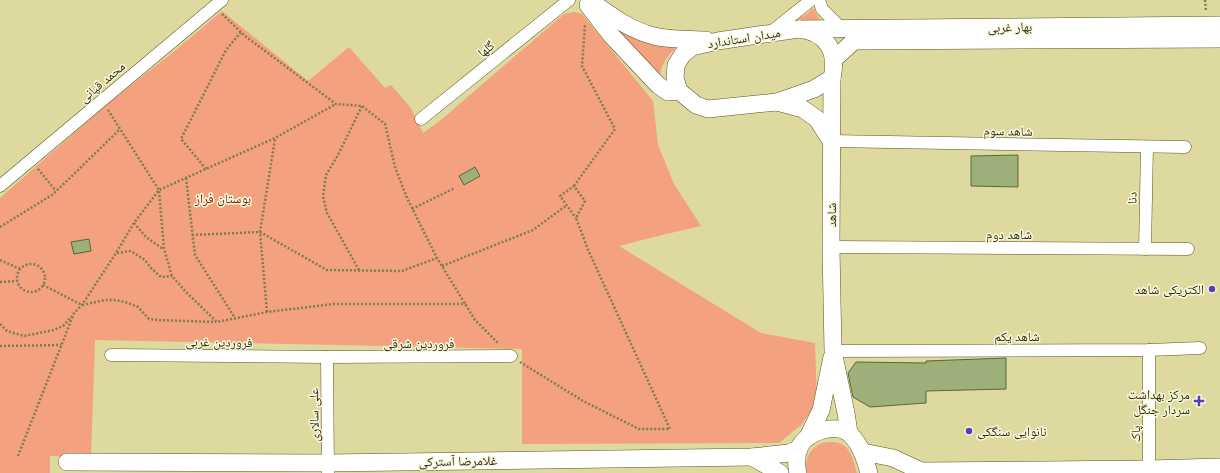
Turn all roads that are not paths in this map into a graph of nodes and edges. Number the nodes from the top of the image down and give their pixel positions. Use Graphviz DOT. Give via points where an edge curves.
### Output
graph roads {
  1 [pos="222,0"];
  2 [pos="568,0"];
  3 [pos="584,0"];
  4 [pos="589,0"];
  5 [pos="811,0"];
  6 [pos="819,0"];
  7 [pos="1220,25"];
  8 [pos="800,29"];
  9 [pos="842,29"];
  10 [pos="770,33"];
  11 [pos="1220,39"];
  12 [pos="718,41"];
  13 [pos="834,59"];
  14 [pos="832,78"];
  15 [pos="679,92"];
  16 [pos="777,102"];
  17 [pos="422,119"];
  18 [pos="831,141"];
  19 [pos="1147,147"];
  20 [pos="1185,147"];
  21 [pos="0,186"];
  22 [pos="831,247"];
  23 [pos="1145,249"];
  24 [pos="1188,249"];
  25 [pos="1200,348"];
  26 [pos="1149,350"];
  27 [pos="833,351"];
  28 [pos="112,355"];
  29 [pos="510,356"];
  30 [pos="327,357"];
  31 [pos="849,433"];
  32 [pos="804,443"];
  33 [pos="863,452"];
  34 [pos="752,457"];
  35 [pos="67,462"];
  36 [pos="1220,467"];
  37 [pos="328,468"];
  38 [pos="1149,469"];
  39 [pos="920,472"];
  40 [pos="780,473"];
  41 [pos="798,473"];
  42 [pos="869,473"];
  1 -- 21 [label="street, محمد قپانی"];
  2 -- 17 [label="street, گلها"];
  3 -- 15 [label="street" via="610,35 658,85 668,92"];
  4 -- 12 [label="street" via="624,24 655,37"];
  5 -- 10 [label="street"];
  6 -- 9 [label="street" via="822,9"];
  7 -- 9 [label="street, بهار غربی"];
  8 -- 9 [label="street, بهار غربی"];
  8 -- 10 [label="street, میدان استاندارد"];
  8 -- 13 [label="street, میدان استاندارد" via="811,30 821,36 829,45"];
  10 -- 12 [label="street, میدان استاندارد"];
  11 -- 13 [label="street, بهار غربی" via="854,41"];
  12 -- 15 [label="street, میدان استاندارد" via="692,47 683,54 676,66 675,78"];
  13 -- 14 [label="street"];
  14 -- 16 [label="street" via="814,89"];
  14 -- 18 [label="street, شاهد"];
  15 -- 16 [label="street" via="696,105 708,109"];
  16 -- 18 [label="street" via="803,109 817,119"];
  18 -- 19 [label="street, شاهد سوم"];
  18 -- 22 [label="street, شاهد"];
  19 -- 20 [label="street, شاهد سوم"];
  19 -- 23 [label="street, دنا"];
  22 -- 23 [label="street, شاهد دوم"];
  22 -- 27 [label="street, شاهد"];
  23 -- 24 [label="street, شاهد دوم"];
  25 -- 26 [label="street, شاهد یکم"];
  26 -- 27 [label="street, شاهد یکم"];
  26 -- 38 [label="street, پاک"];
  27 -- 31 [label="street, شاهد"];
  27 -- 32 [label="street, شاهد" via="821,410"];
  28 -- 30 [label="street, فروردین غربی"];
  29 -- 30 [label="street, فروردین شرقی"];
  30 -- 37 [label="street, علی سالاری"];
  31 -- 32 [label="street, غلامرضا آسترکی" via="839,429 819,431"];
  31 -- 33 [label="street"];
  32 -- 34 [label="street, غلامرضا آسترکی" via="789,453"];
  32 -- 41 [label="street" via="796,460"];
  33 -- 39 [label="street" via="893,458"];
  33 -- 42 [label="street"];
  34 -- 37 [label="street, غلامرضا آسترکی"];
  34 -- 40 [label="street"];
  35 -- 37 [label="street, غلامرضا آسترکی"];
  36 -- 38 [label="street"];
  38 -- 39 [label="street"];
}
